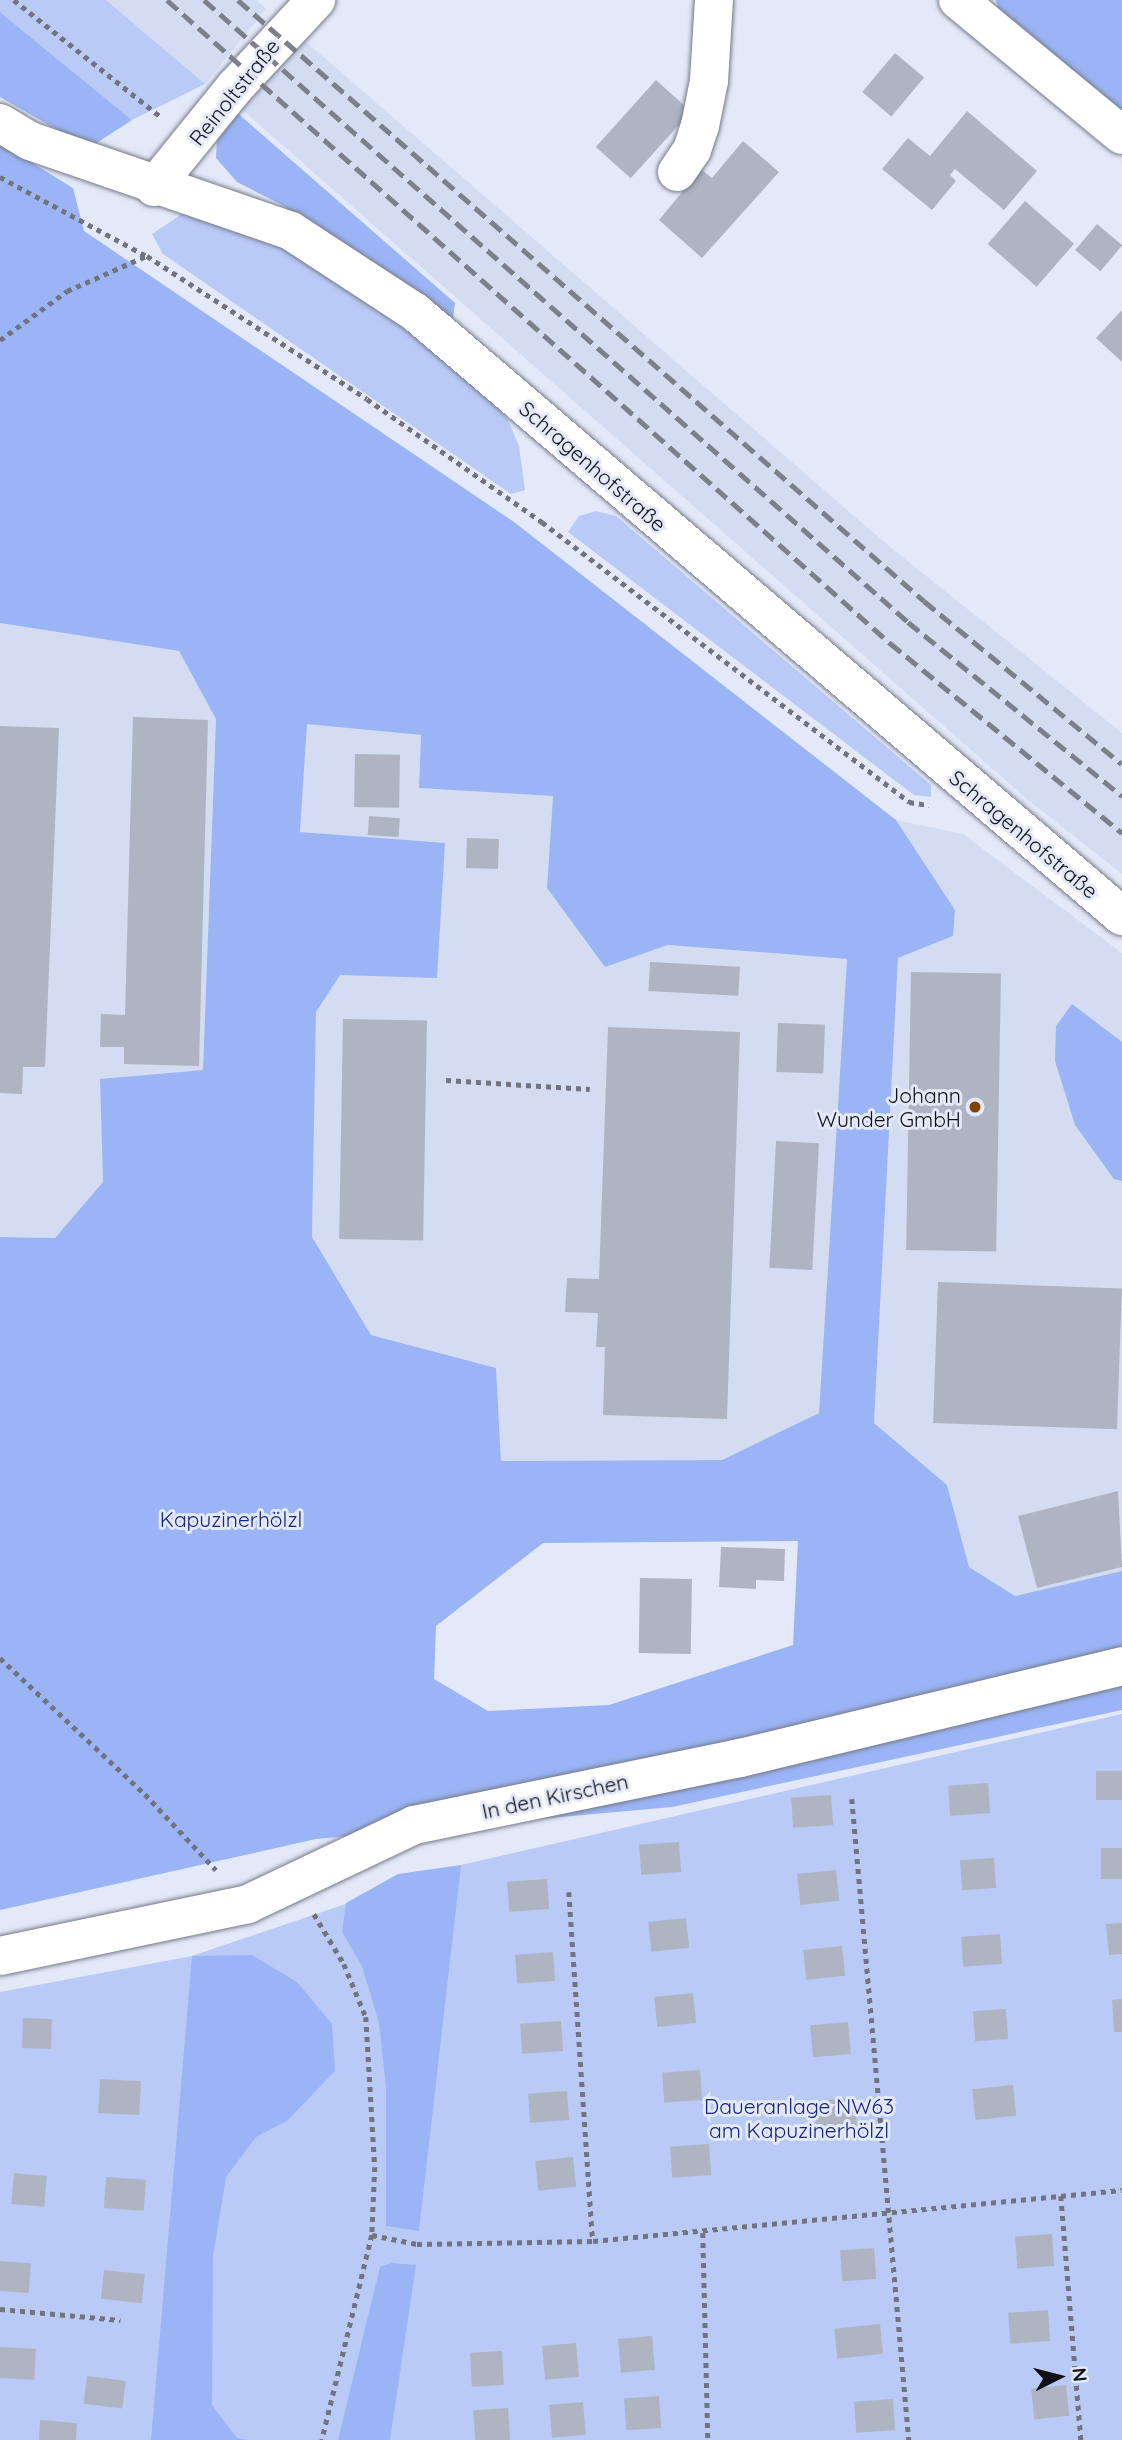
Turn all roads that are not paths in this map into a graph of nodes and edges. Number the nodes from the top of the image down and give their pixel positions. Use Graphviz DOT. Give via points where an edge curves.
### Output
graph roads {
  1 [pos="316,0"];
  2 [pos="714,0"];
  3 [pos="958,0"];
  4 [pos="0,123"];
  5 [pos="1122,135"];
  6 [pos="677,172"];
  7 [pos="154,187"];
  8 [pos="1122,916"];
  9 [pos="1122,1666"];
  10 [pos="0,1956"];
  1 -- 7 [label="street, Reinoltstraße" via="235,87"];
  2 -- 6 [label="street" via="702,115 692,150"];
  3 -- 5 [label="street"];
  4 -- 7 [label="street, Schragenhofstraße" via="30,141"];
  7 -- 8 [label="street, Schragenhofstraße" via="291,231 415,312"];
  9 -- 10 [label="street, In den Kirschen" via="740,1758 414,1825 248,1904"];
}
